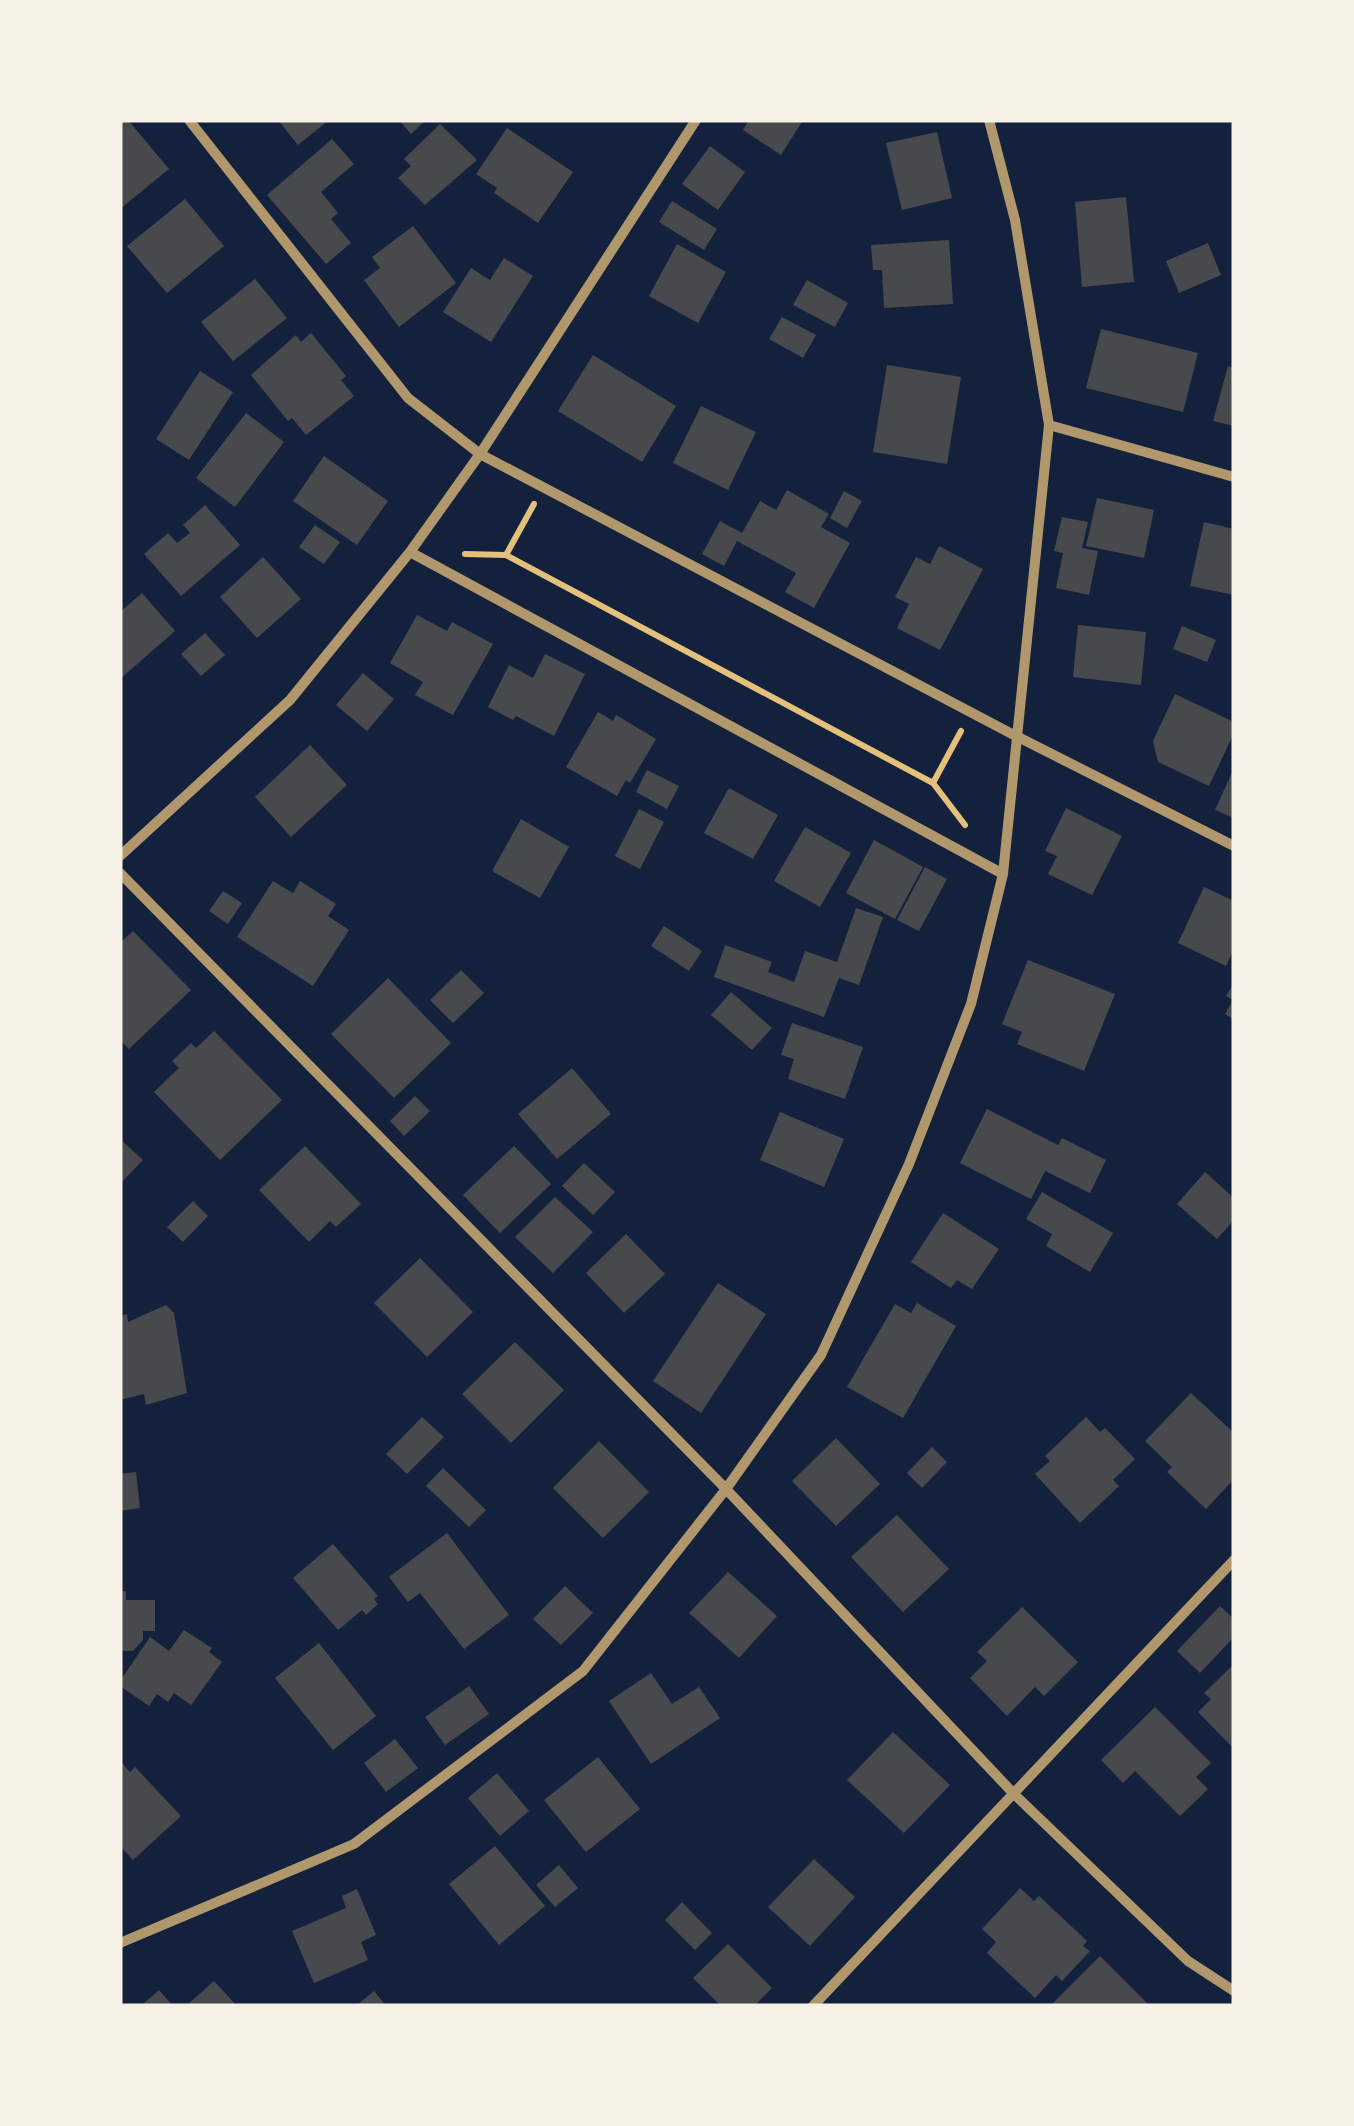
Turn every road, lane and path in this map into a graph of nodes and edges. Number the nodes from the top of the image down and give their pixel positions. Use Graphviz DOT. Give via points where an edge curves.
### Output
graph roads {
  1 [pos="188,120"];
  2 [pos="696,120"];
  3 [pos="989,120"];
  4 [pos="1049,426"];
  5 [pos="480,454"];
  6 [pos="1234,476"];
  7 [pos="544,487"];
  8 [pos="410,552"];
  9 [pos="506,556"];
  10 [pos="971,712"];
  11 [pos="1016,736"];
  12 [pos="933,783"];
  13 [pos="968,828"];
  14 [pos="1234,846"];
  15 [pos="120,856"];
  16 [pos="120,872"];
  17 [pos="1002,874"];
  18 [pos="726,1490"];
  19 [pos="1234,1560"];
  20 [pos="1014,1794"];
  21 [pos="120,1943"];
  22 [pos="1234,1991"];
  23 [pos="813,2006"];
  1 -- 5 [label="street" via="408,398"];
  2 -- 5 [label="street"];
  3 -- 4 [label="street" via="1016,220"];
  4 -- 6 [label="street"];
  4 -- 11 [label="street"];
  5 -- 7 [label="street"];
  5 -- 8 [label="street"];
  7 -- 9 [label="path"];
  7 -- 10 [label="street"];
  8 -- 9 [label="path"];
  8 -- 15 [label="street" via="290,700"];
  8 -- 17 [label="street"];
  9 -- 12 [label="path"];
  10 -- 11 [label="street"];
  10 -- 12 [label="path"];
  11 -- 14 [label="street"];
  11 -- 17 [label="street"];
  12 -- 13 [label="path"];
  16 -- 18 [label="street"];
  17 -- 18 [label="street" via="971,1004 909,1164 821,1355"];
  18 -- 20 [label="street"];
  18 -- 21 [label="street" via="583,1671 354,1844"];
  19 -- 20 [label="street"];
  20 -- 22 [label="street" via="1188,1961"];
  20 -- 23 [label="street"];
}
